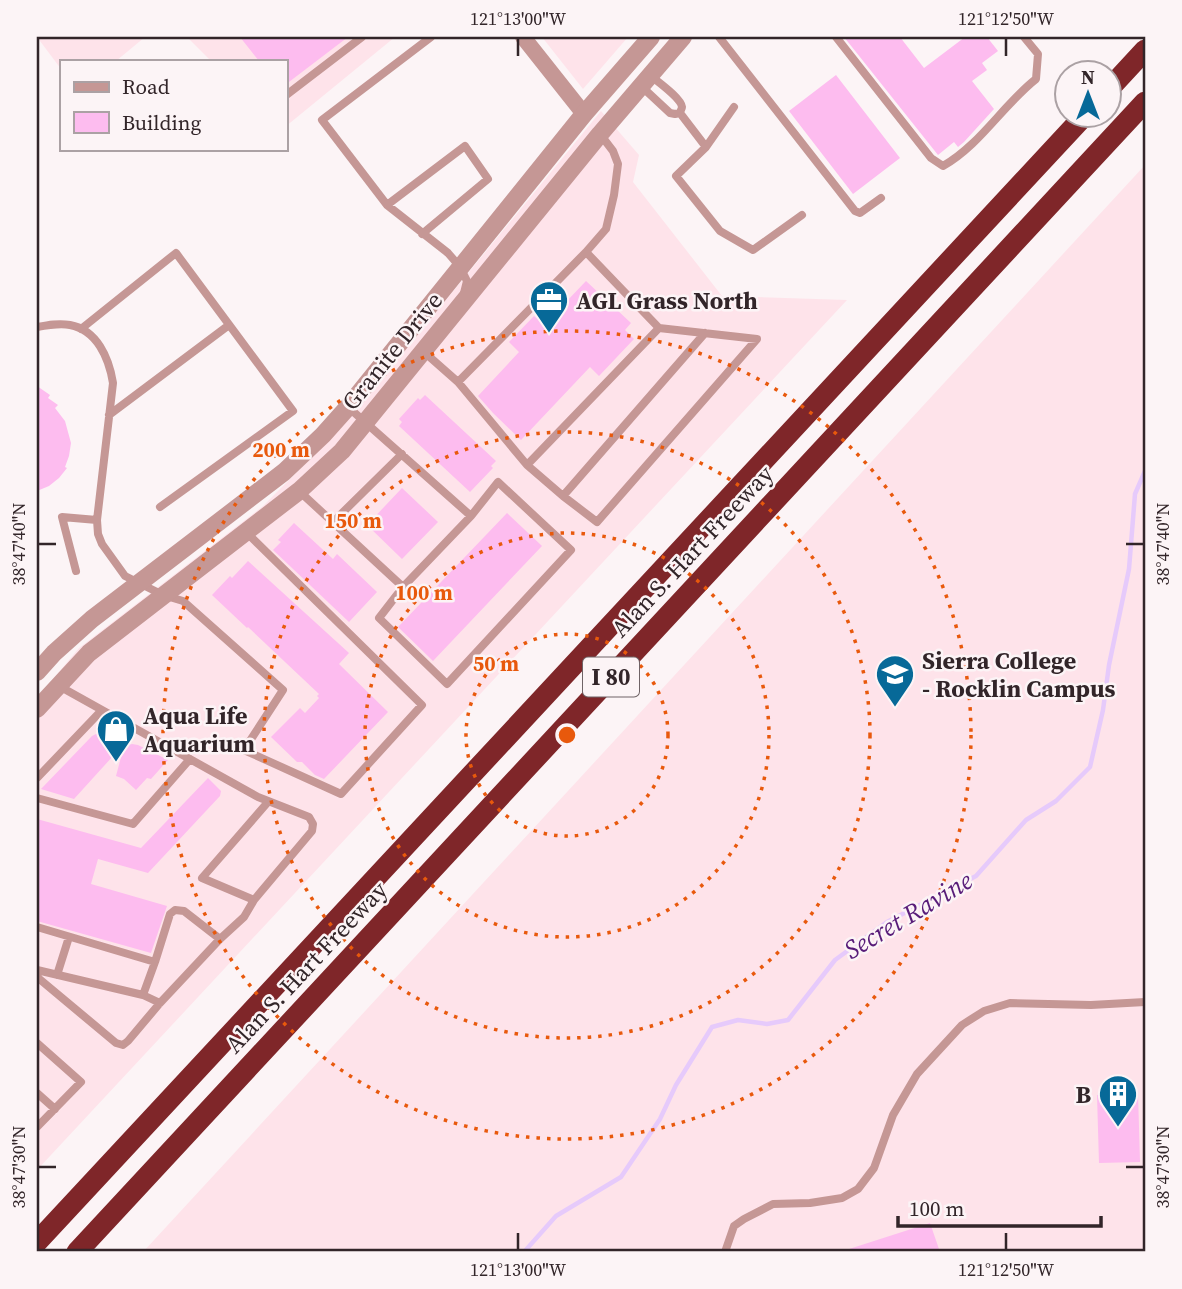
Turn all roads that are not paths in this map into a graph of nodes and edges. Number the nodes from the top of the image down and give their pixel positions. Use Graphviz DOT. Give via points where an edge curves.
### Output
graph roads {
  1 [pos="362,37"];
  2 [pos="431,37"];
  3 [pos="650,37"];
  4 [pos="683,37"];
  5 [pos="719,37"];
  6 [pos="836,37"];
  7 [pos="1024,37"];
  8 [pos="525,38"];
  9 [pos="1145,50"];
  10 [pos="1122,75"];
  11 [pos="646,80"];
  12 [pos="287,94"];
  13 [pos="1145,102"];
  14 [pos="734,107"];
  15 [pos="680,113"];
  16 [pos="584,114"];
  17 [pos="1071,130"];
  18 [pos="600,134"];
  19 [pos="706,147"];
  20 [pos="881,198"];
  21 [pos="387,205"];
  22 [pos="802,215"];
  23 [pos="422,234"];
  24 [pos="586,252"];
  25 [pos="460,267"];
  26 [pos="462,303"];
  27 [pos="229,326"];
  28 [pos="37,327"];
  29 [pos="659,328"];
  30 [pos="81,329"];
  31 [pos="705,333"];
  32 [pos="424,352"];
  33 [pos="458,382"];
  34 [pos="348,407"];
  35 [pos="109,415"];
  36 [pos="367,422"];
  37 [pos="402,454"];
  38 [pos="527,465"];
  39 [pos="299,491"];
  40 [pos="563,496"];
  41 [pos="160,507"];
  42 [pos="471,516"];
  43 [pos="97,520"];
  44 [pos="333,522"];
  45 [pos="246,532"];
  46 [pos="76,571"];
  47 [pos="138,583"];
  48 [pos="403,587"];
  49 [pos="163,595"];
  50 [pos="37,672"];
  51 [pos="58,686"];
  52 [pos="37,709"];
  53 [pos="101,711"];
  54 [pos="190,760"];
  55 [pos="37,778"];
  56 [pos="37,797"];
  57 [pos="268,802"];
  58 [pos="254,900"];
  59 [pos="37,927"];
  60 [pos="69,937"];
  61 [pos="220,939"];
  62 [pos="155,962"];
  63 [pos="37,971"];
  64 [pos="57,975"];
  65 [pos="37,977"];
  66 [pos="143,995"];
  67 [pos="1145,1002"];
  68 [pos="160,1003"];
  69 [pos="38,1047"];
  70 [pos="37,1093"];
  71 [pos="55,1109"];
  72 [pos="37,1127"];
  73 [pos="37,1242"];
  74 [pos="78,1252"];
  75 [pos="725,1252"];
  1 -- 12 [label="lane"];
  2 -- 21 [label="lane" via="322,120"];
  3 -- 16 [label="street, Granite Drive"];
  4 -- 11 [label="street, Granite Drive"];
  5 -- 20 [label="lane" via="855,211 865,210"];
  6 -- 7 [label="lane" via="931,158 943,166 958,158 1037,79 1038,54"];
  8 -- 16 [label="street"];
  9 -- 10 [label="highway"];
  11 -- 15 [label="lane" via="670,113"];
  11 -- 15 [label="lane" via="671,93 681,104"];
  11 -- 18 [label="street, Granite Drive"];
  13 -- 74 [label="highway, Alan S. Hart Freeway / I 80"];
  14 -- 19 [label="lane"];
  15 -- 19 [label="lane"];
  16 -- 18 [label="street"];
  16 -- 25 [label="street, Granite Drive"];
  17 -- 73 [label="highway, Alan S. Hart Freeway / I 80"];
  18 -- 24 [label="lane" via="613,151 617,174 606,229"];
  18 -- 26 [label="street, Granite Drive"];
  19 -- 22 [label="lane" via="676,176 720,231 753,250"];
  21 -- 23 [label="lane"];
  21 -- 23 [label="lane" via="465,146 488,179"];
  23 -- 25 [label="lane"];
  24 -- 29 [label="lane"];
  24 -- 33 [label="lane"];
  25 -- 26 [label="lane" via="467,281"];
  25 -- 34 [label="street, Granite Drive"];
  26 -- 32 [label="street, Granite Drive"];
  27 -- 30 [label="lane" via="176,253"];
  27 -- 35 [label="lane"];
  27 -- 41 [label="lane" via="293,411"];
  28 -- 30 [label="lane" via="55,324"];
  29 -- 31 [label="lane"];
  29 -- 38 [label="lane"];
  30 -- 35 [label="lane" via="100,346 111,369"];
  31 -- 40 [label="lane"];
  31 -- 40 [label="lane" via="757,339 597,522"];
  32 -- 33 [label="lane"];
  32 -- 36 [label="street, Granite Drive"];
  33 -- 38 [label="lane"];
  34 -- 36 [label="lane"];
  34 -- 47 [label="street, Granite Drive" via="284,472"];
  35 -- 43 [label="lane"];
  36 -- 37 [label="lane"];
  36 -- 39 [label="street, Granite Drive"];
  37 -- 42 [label="lane"];
  37 -- 44 [label="lane"];
  38 -- 40 [label="lane"];
  39 -- 44 [label="lane"];
  39 -- 45 [label="street, Granite Drive"];
  42 -- 48 [label="lane"];
  42 -- 48 [label="lane" via="498,482 570,550 447,684 379,618"];
  43 -- 46 [label="lane" via="62,517"];
  43 -- 47 [label="lane" via="102,544 125,576"];
  44 -- 48 [label="lane"];
  45 -- 49 [label="street, Granite Drive"];
  45 -- 49 [label="lane" via="422,705 341,794 244,750 283,690 183,601"];
  47 -- 49 [label="lane"];
  47 -- 50 [label="street, Granite Drive"];
  49 -- 51 [label="street, Granite Drive" via="89,653"];
  51 -- 52 [label="street, Granite Drive"];
  51 -- 53 [label="lane"];
  53 -- 54 [label="lane"];
  53 -- 55 [label="lane"];
  54 -- 56 [label="lane" via="133,824"];
  54 -- 57 [label="lane"];
  57 -- 58 [label="lane" via="309,817 313,824 312,831"];
  57 -- 58 [label="lane" via="202,878"];
  58 -- 61 [label="lane" via="244,917"];
  59 -- 60 [label="lane"];
  60 -- 62 [label="lane"];
  60 -- 64 [label="lane"];
  61 -- 62 [label="lane" via="184,911 175,910"];
  61 -- 68 [label="lane"];
  62 -- 66 [label="lane"];
  63 -- 64 [label="lane"];
  64 -- 66 [label="lane"];
  65 -- 68 [label="lane" via="123,1045"];
  66 -- 68 [label="lane"];
  67 -- 75 [label="lane" via="1091,1006 1010,1003 984,1011 962,1025 917,1073 892,1115 874,1168 858,1189 842,1198 773,1204 734,1226"];
  69 -- 71 [label="lane" via="81,1082"];
  70 -- 71 [label="lane"];
  71 -- 72 [label="lane"];
}
